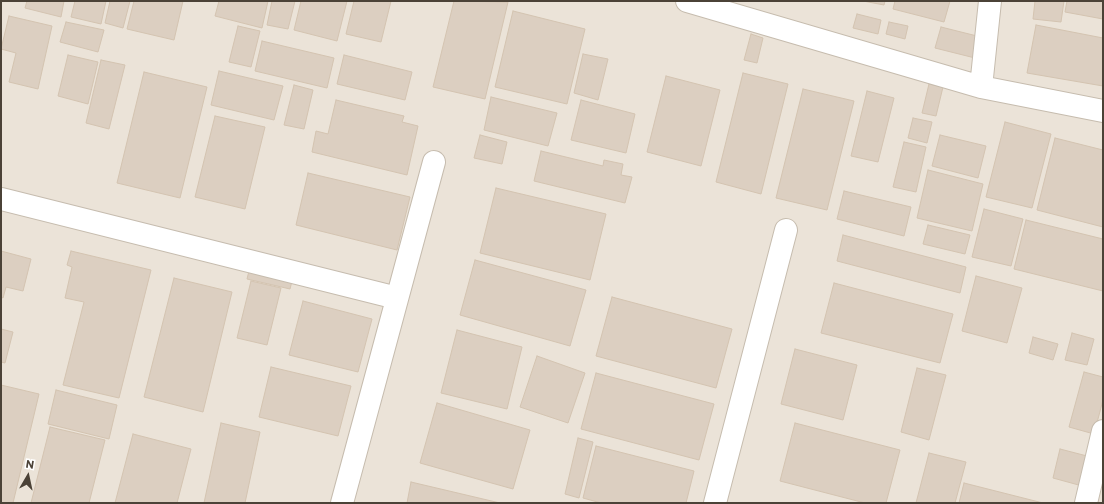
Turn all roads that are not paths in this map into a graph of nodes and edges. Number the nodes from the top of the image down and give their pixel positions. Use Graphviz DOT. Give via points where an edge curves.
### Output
graph roads {
  1 [pos="687,1"];
  2 [pos="990,1"];
  3 [pos="981,87"];
  4 [pos="1103,111"];
  5 [pos="434,162"];
  6 [pos="1,199"];
  7 [pos="786,230"];
  8 [pos="397,298"];
  9 [pos="1102,441"];
  10 [pos="342,503"];
  11 [pos="715,503"];
  12 [pos="1086,503"];
  1 -- 3 [label="street"];
  2 -- 3 [label="street"];
  3 -- 4 [label="street"];
  5 -- 8 [label="street"];
  6 -- 8 [label="street"];
  7 -- 11 [label="street"];
  8 -- 10 [label="street"];
  9 -- 12 [label="street"];
}
